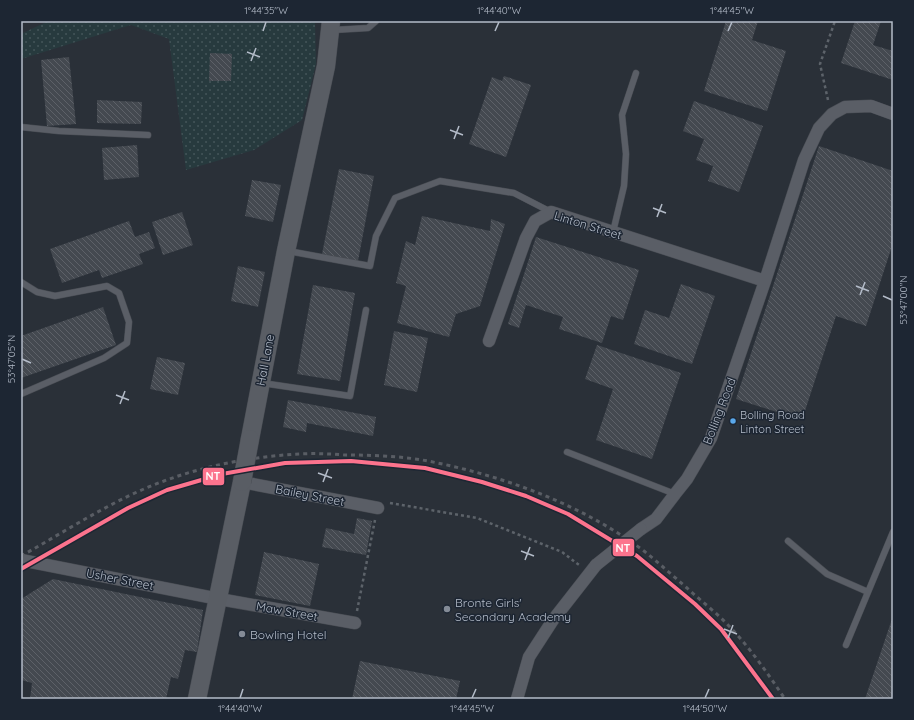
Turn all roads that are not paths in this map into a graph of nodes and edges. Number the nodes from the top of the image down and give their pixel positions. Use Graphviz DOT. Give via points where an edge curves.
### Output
graph roads {
  1 [pos="376,21"];
  2 [pos="331,26"];
  3 [pos="636,73"];
  4 [pos="893,114"];
  5 [pos="21,127"];
  6 [pos="148,135"];
  7 [pos="551,212"];
  8 [pos="613,232"];
  9 [pos="286,251"];
  10 [pos="765,281"];
  11 [pos="21,282"];
  12 [pos="366,310"];
  13 [pos="489,341"];
  14 [pos="261,382"];
  15 [pos="21,394"];
  16 [pos="567,452"];
  17 [pos="242,482"];
  18 [pos="675,494"];
  19 [pos="378,508"];
  20 [pos="893,532"];
  21 [pos="788,541"];
  22 [pos="21,560"];
  23 [pos="868,592"];
  24 [pos="219,599"];
  25 [pos="355,624"];
  26 [pos="846,645"];
  27 [pos="197,699"];
  28 [pos="517,699"];
  1 -- 2 [label="lane" via="368,28"];
  2 -- 9 [label="street, Hall Lane" via="325,72"];
  3 -- 8 [label="lane" via="622,115 626,154 624,186"];
  4 -- 10 [label="street, Bolling Road" via="870,106 845,107 832,114 819,128 804,160"];
  5 -- 6 [label="lane"];
  7 -- 8 [label="street, Linton Street"];
  7 -- 9 [label="lane" via="514,193 440,181 395,198 376,236 370,266"];
  7 -- 13 [label="street, Linton Street" via="535,221 526,238"];
  8 -- 10 [label="street, Linton Street"];
  9 -- 14 [label="street, Hall Lane"];
  10 -- 18 [label="street, Bolling Road" via="711,438"];
  11 -- 15 [label="lane" via="37,292 55,296 107,286 119,293 129,322 127,343 104,358"];
  12 -- 14 [label="lane" via="350,396"];
  14 -- 17 [label="street, Hall Lane, bridge"];
  16 -- 18 [label="lane"];
  17 -- 19 [label="street, Bailey Street"];
  17 -- 24 [label="street, Hall Lane"];
  18 -- 28 [label="street, Bolling Road, bridge" via="656,519 592,569 553,620 529,657"];
  20 -- 23 [label="lane"];
  21 -- 23 [label="lane" via="827,574"];
  22 -- 24 [label="street, Usher Street"];
  23 -- 26 [label="lane"];
  24 -- 25 [label="street, Maw Street"];
  24 -- 27 [label="street, Hall Lane"];
}
